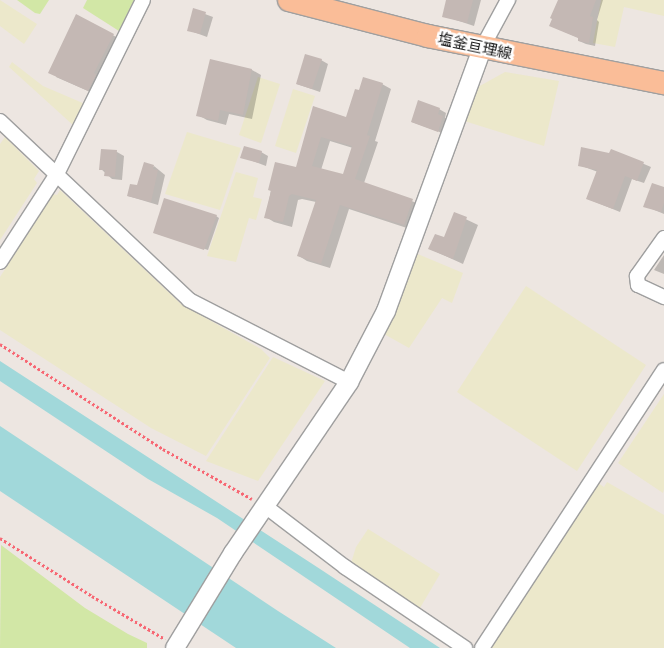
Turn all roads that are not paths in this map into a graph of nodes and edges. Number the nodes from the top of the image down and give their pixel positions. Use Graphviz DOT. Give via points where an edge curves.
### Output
graph roads {
  1 [pos="143,0"];
  2 [pos="289,0"];
  3 [pos="508,0"];
  4 [pos="482,48"];
  5 [pos="664,83"];
  6 [pos="0,121"];
  7 [pos="57,174"];
  8 [pos="664,238"];
  9 [pos="0,262"];
  10 [pos="664,297"];
  11 [pos="664,370"];
  12 [pos="349,382"];
  13 [pos="263,508"];
  14 [pos="178,647"];
  15 [pos="465,648"];
  16 [pos="482,648"];
  1 -- 7 [label="street"];
  2 -- 4 [label="main road, 塩釜亘理線"];
  3 -- 4 [label="street"];
  4 -- 5 [label="main road, 塩釜亘理線"];
  4 -- 12 [label="street" via="386,311"];
  6 -- 7 [label="street"];
  7 -- 9 [label="street"];
  7 -- 12 [label="street" via="189,300"];
  8 -- 10 [label="street" via="636,276 638,285"];
  11 -- 16 [label="street"];
  12 -- 13 [label="street"];
  13 -- 14 [label="street"];
  13 -- 15 [label="street" via="345,568"];
}
